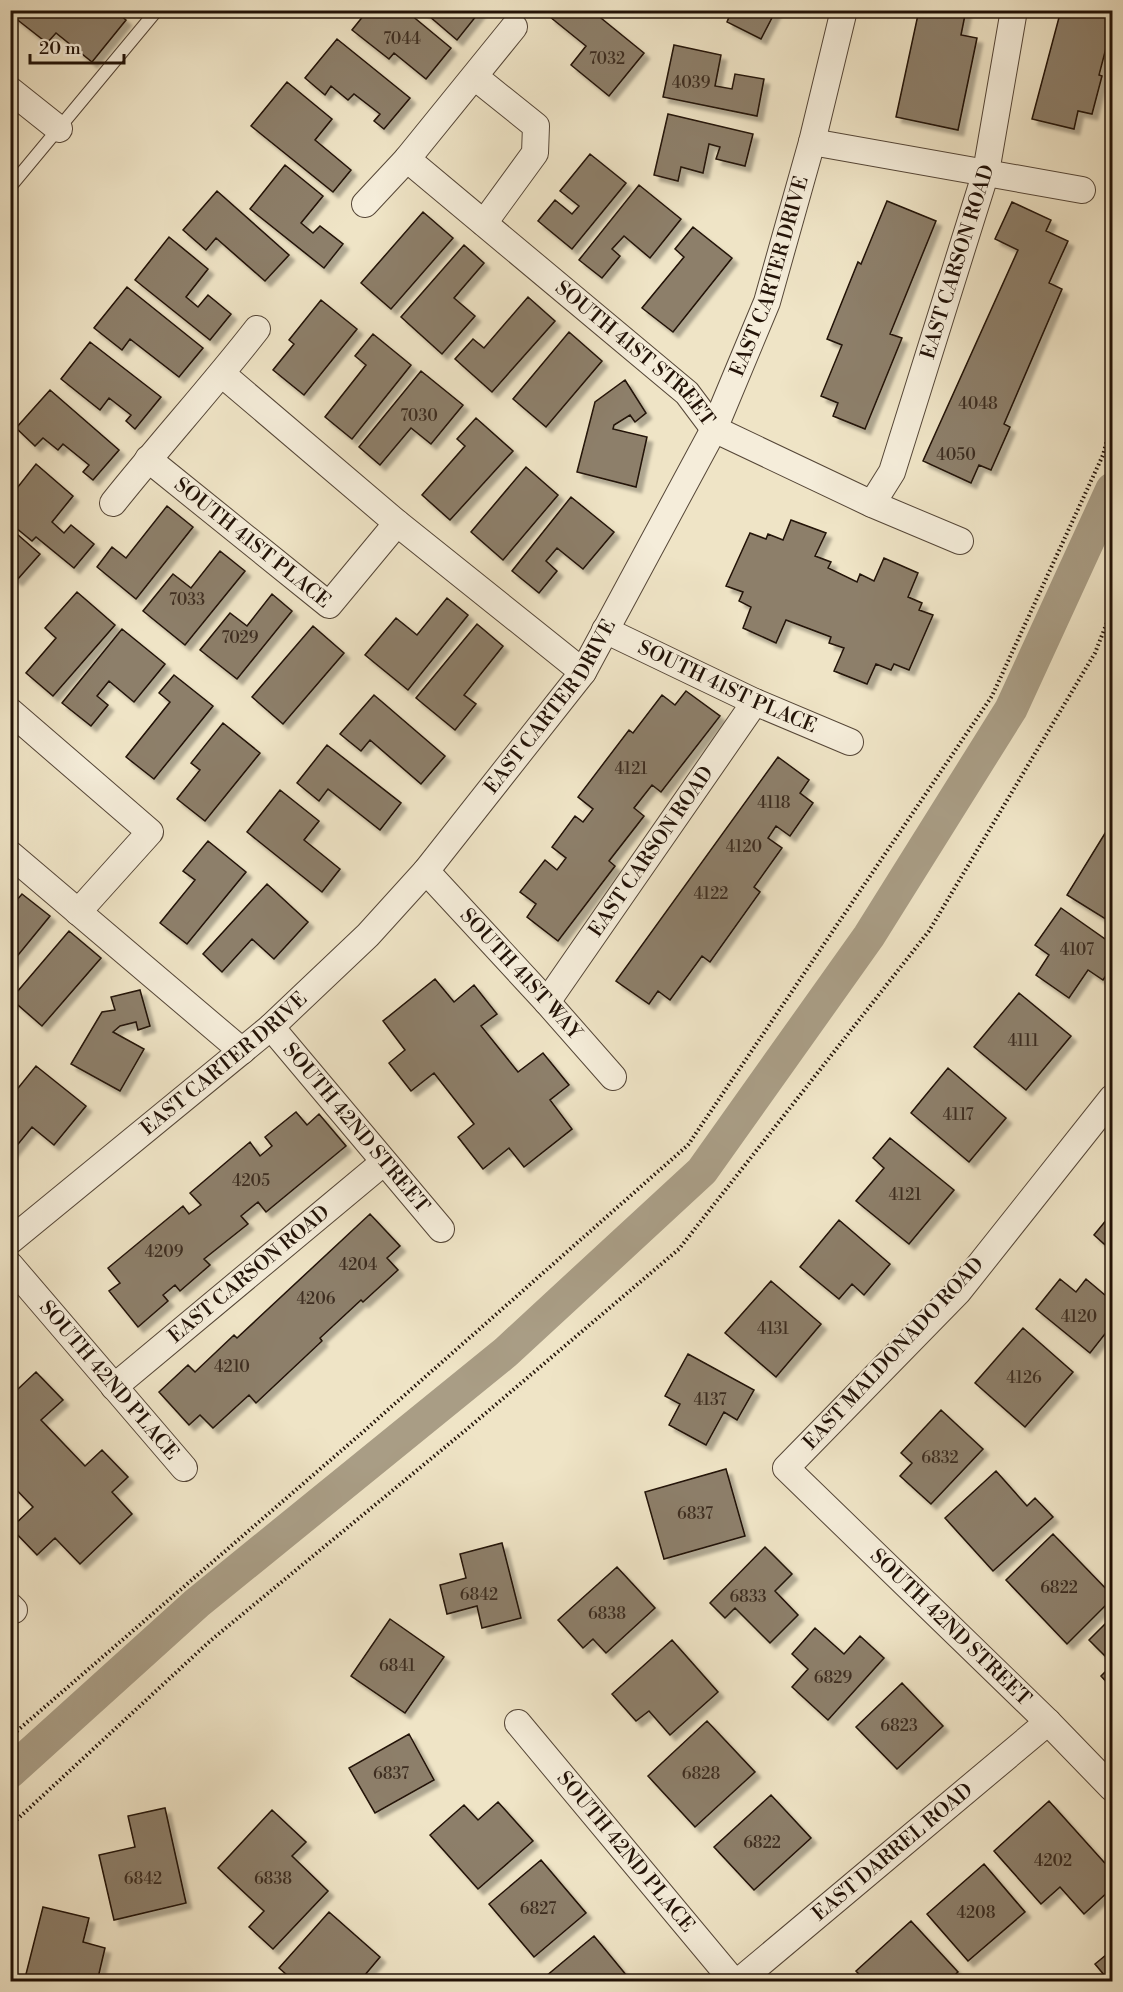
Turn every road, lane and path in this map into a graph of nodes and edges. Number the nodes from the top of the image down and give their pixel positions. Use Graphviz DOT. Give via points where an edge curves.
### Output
graph roads {
  1 [pos="157,10"];
  2 [pos="844,10"];
  3 [pos="1014,10"];
  4 [pos="514,27"];
  5 [pos="475,77"];
  6 [pos="10,90"];
  7 [pos="58,129"];
  8 [pos="812,142"];
  9 [pos="408,159"];
  10 [pos="986,172"];
  11 [pos="10,187"];
  12 [pos="1082,190"];
  13 [pos="365,204"];
  14 [pos="484,223"];
  15 [pos="257,329"];
  16 [pos="222,374"];
  17 [pos="1113,422"];
  18 [pos="714,429"];
  19 [pos="148,459"];
  20 [pos="113,503"];
  21 [pos="872,504"];
  22 [pos="397,523"];
  23 [pos="960,541"];
  24 [pos="1113,610"];
  25 [pos="604,630"];
  26 [pos="583,672"];
  27 [pos="755,702"];
  28 [pos="10,711"];
  29 [pos="850,742"];
  30 [pos="10,854"];
  31 [pos="426,871"];
  32 [pos="78,912"];
  33 [pos="547,1002"];
  34 [pos="271,1027"];
  35 [pos="242,1051"];
  36 [pos="613,1077"];
  37 [pos="1113,1098"];
  38 [pos="384,1162"];
  39 [pos="441,1229"];
  40 [pos="15,1230"];
  41 [pos="10,1265"];
  42 [pos="114,1387"];
  43 [pos="184,1468"];
  44 [pos="786,1468"];
  45 [pos="1048,1722"];
  46 [pos="518,1723"];
  47 [pos="10,1737"];
  48 [pos="1113,1788"];
  49 [pos="10,1826"];
  50 [pos="736,1982"];
  1 -- 7 [label="lane"];
  2 -- 8 [label="street, EAST CARTER DRIVE"];
  3 -- 10 [label="street, EAST CARSON ROAD"];
  4 -- 5 [label="street"];
  5 -- 9 [label="street"];
  5 -- 14 [label="street" via="536,126 535,153"];
  6 -- 7 [label="street"];
  7 -- 11 [label="lane"];
  8 -- 10 [label="street"];
  8 -- 18 [label="street, EAST CARTER DRIVE" via="767,302"];
  9 -- 13 [label="street"];
  9 -- 14 [label="street, SOUTH 41ST STREET"];
  10 -- 12 [label="street"];
  10 -- 21 [label="street, EAST CARSON ROAD" via="892,472"];
  14 -- 18 [label="street, SOUTH 41ST STREET" via="687,393"];
  15 -- 16 [label="street"];
  16 -- 19 [label="street"];
  16 -- 22 [label="street"];
  17 -- 47 [label="path" via="1103,455 992,696 688,1145"];
  18 -- 21 [label="street, SOUTH 41ST STREET"];
  18 -- 25 [label="street, EAST CARTER DRIVE"];
  19 -- 20 [label="street"];
  19 -- 22 [label="street, SOUTH 41ST PLACE" via="329,605"];
  21 -- 23 [label="street, SOUTH 41ST STREET"];
  22 -- 26 [label="street"];
  24 -- 49 [label="path" via="1095,652 929,932 679,1249 210,1641"];
  25 -- 26 [label="street, EAST CARTER DRIVE"];
  25 -- 27 [label="street, SOUTH 41ST PLACE"];
  26 -- 31 [label="street, EAST CARTER DRIVE"];
  27 -- 29 [label="street, SOUTH 41ST PLACE"];
  27 -- 33 [label="street, EAST CARSON ROAD"];
  28 -- 32 [label="street" via="150,832"];
  30 -- 32 [label="street"];
  31 -- 33 [label="street, SOUTH 41ST WAY"];
  31 -- 34 [label="street, EAST CARTER DRIVE" via="368,936"];
  32 -- 35 [label="street"];
  33 -- 36 [label="street, SOUTH 41ST WAY"];
  34 -- 35 [label="street, EAST CARTER DRIVE"];
  34 -- 38 [label="street, SOUTH 42ND STREET"];
  35 -- 40 [label="street, EAST CARTER DRIVE"];
  37 -- 44 [label="street, EAST MALDONADO ROAD" via="958,1292"];
  38 -- 39 [label="street, SOUTH 42ND STREET"];
  38 -- 42 [label="street, EAST CARSON ROAD"];
  41 -- 42 [label="street, SOUTH 42ND PLACE"];
  42 -- 43 [label="street, SOUTH 42ND PLACE"];
  44 -- 45 [label="street, SOUTH 42ND STREET"];
  45 -- 48 [label="street, SOUTH 42ND STREET"];
  45 -- 50 [label="street, EAST DARREL ROAD"];
  46 -- 50 [label="street, SOUTH 42ND PLACE"];
}
